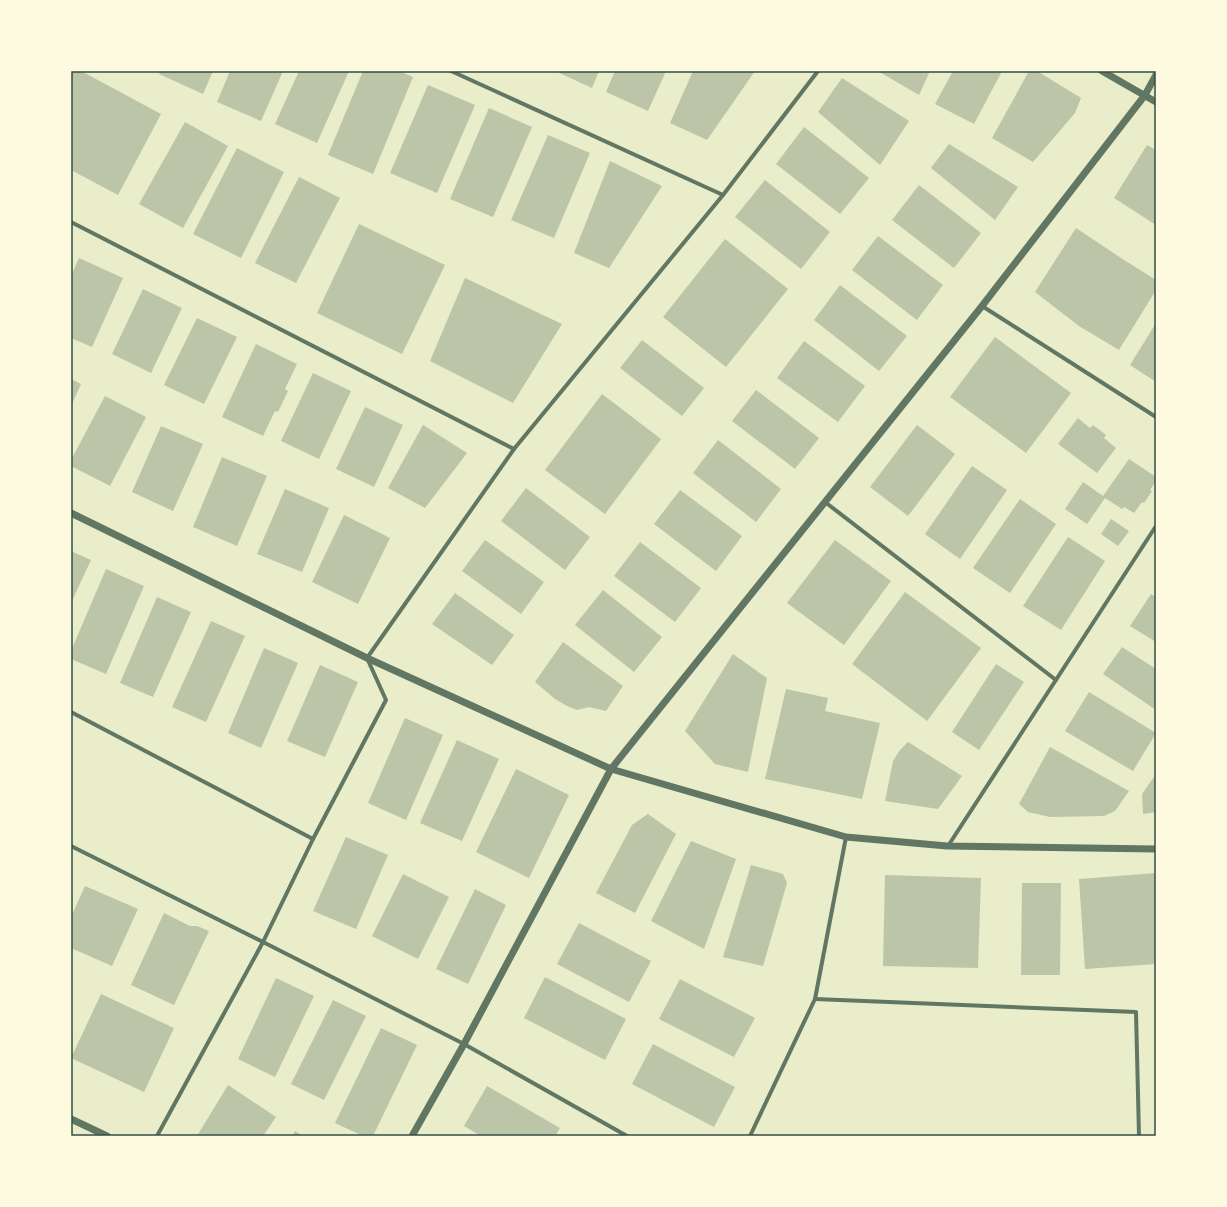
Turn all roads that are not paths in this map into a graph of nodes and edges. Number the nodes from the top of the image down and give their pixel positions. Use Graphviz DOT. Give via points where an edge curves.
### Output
graph roads {
  1 [pos="451,71"];
  2 [pos="818,71"];
  3 [pos="1102,71"];
  4 [pos="1156,75"];
  5 [pos="1145,95"];
  6 [pos="1156,102"];
  7 [pos="723,195"];
  8 [pos="71,222"];
  9 [pos="982,306"];
  10 [pos="1156,417"];
  11 [pos="514,449"];
  12 [pos="825,502"];
  13 [pos="71,513"];
  14 [pos="1156,526"];
  15 [pos="367,658"];
  16 [pos="1056,680"];
  17 [pos="71,712"];
  18 [pos="612,769"];
  19 [pos="846,837"];
  20 [pos="313,839"];
  21 [pos="71,846"];
  22 [pos="947,846"];
  23 [pos="1156,849"];
  24 [pos="263,942"];
  25 [pos="815,999"];
  26 [pos="464,1044"];
  27 [pos="71,1120"];
  28 [pos="107,1136"];
  29 [pos="157,1136"];
  30 [pos="412,1136"];
  31 [pos="627,1136"];
  32 [pos="750,1136"];
  33 [pos="1139,1136"];
  1 -- 7 [label="street"];
  2 -- 7 [label="street"];
  3 -- 5 [label="street"];
  4 -- 5 [label="street"];
  5 -- 6 [label="street"];
  5 -- 9 [label="street"];
  7 -- 11 [label="street"];
  8 -- 11 [label="street"];
  9 -- 10 [label="street"];
  9 -- 12 [label="street"];
  11 -- 15 [label="street"];
  12 -- 16 [label="street"];
  12 -- 18 [label="street"];
  13 -- 15 [label="street"];
  14 -- 16 [label="street"];
  15 -- 18 [label="street"];
  15 -- 20 [label="street" via="386,700"];
  16 -- 22 [label="street"];
  17 -- 20 [label="street"];
  18 -- 19 [label="street"];
  18 -- 26 [label="street"];
  19 -- 22 [label="street"];
  19 -- 25 [label="street"];
  20 -- 24 [label="street"];
  21 -- 24 [label="street"];
  22 -- 23 [label="street"];
  24 -- 26 [label="street"];
  24 -- 29 [label="street"];
  25 -- 32 [label="street"];
  25 -- 33 [label="street" via="1136,1012"];
  26 -- 30 [label="street"];
  26 -- 31 [label="street"];
  27 -- 28 [label="street"];
}
